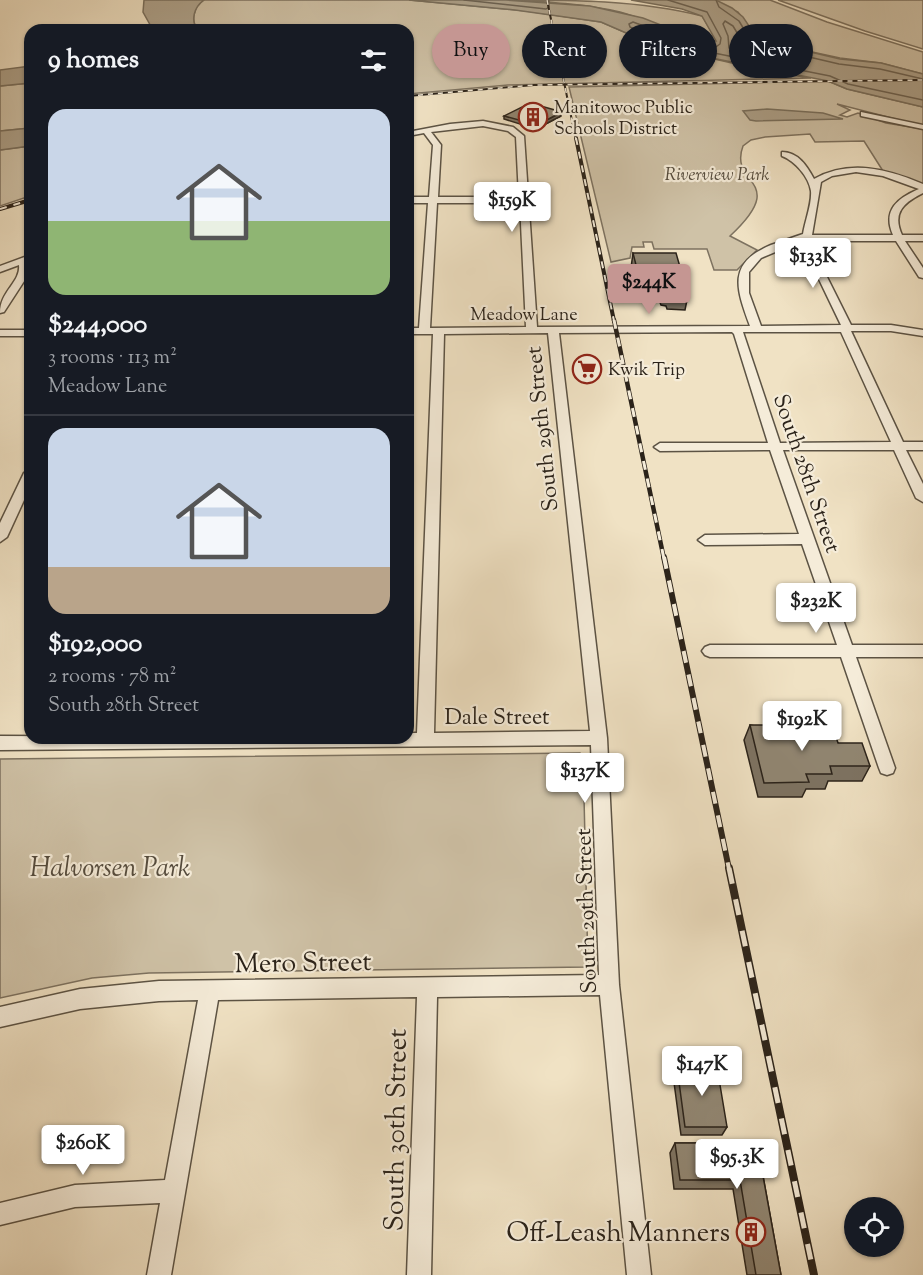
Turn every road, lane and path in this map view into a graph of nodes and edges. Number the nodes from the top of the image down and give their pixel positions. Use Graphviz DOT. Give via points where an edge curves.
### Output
graph roads {
  1 [pos="864,114"];
  2 [pos="923,127"];
  3 [pos="426,130"];
  4 [pos="414,133"];
  5 [pos="785,154"];
  6 [pos="804,169"];
  7 [pos="830,174"];
  8 [pos="923,188"];
  9 [pos="814,189"];
  10 [pos="414,200"];
  11 [pos="434,200"];
  12 [pos="524,200"];
  13 [pos="801,238"];
  14 [pos="899,238"];
  15 [pos="923,238"];
  16 [pos="24,261"];
  17 [pos="0,269"];
  18 [pos="24,274"];
  19 [pos="923,275"];
  20 [pos="0,310"];
  21 [pos="846,328"];
  22 [pos="735,329"];
  23 [pos="757,329"];
  24 [pos="532,330"];
  25 [pos="553,330"];
  26 [pos="414,331"];
  27 [pos="424,331"];
  28 [pos="439,331"];
  29 [pos="0,333"];
  30 [pos="24,333"];
  31 [pos="923,333"];
  32 [pos="898,446"];
  33 [pos="923,446"];
  34 [pos="660,447"];
  35 [pos="776,447"];
  36 [pos="24,486"];
  37 [pos="923,498"];
  38 [pos="0,537"];
  39 [pos="807,538"];
  40 [pos="705,540"];
  41 [pos="710,651"];
  42 [pos="846,651"];
  43 [pos="923,651"];
  44 [pos="599,738"];
  45 [pos="414,740"];
  46 [pos="426,740"];
  47 [pos="24,742"];
  48 [pos="0,743"];
  49 [pos="887,768"];
  50 [pos="609,985"];
  51 [pos="427,987"];
  52 [pos="210,990"];
  53 [pos="0,1017"];
  54 [pos="174,1191"];
  55 [pos="0,1214"];
  56 [pos="159,1275"];
  57 [pos="419,1275"];
  58 [pos="639,1275"];
  1 -- 2 [label="street"];
  3 -- 4 [label="street"];
  3 -- 11 [label="street" via="437,145"];
  3 -- 12 [label="street, South 29th Street" via="473,124 504,126 516,131 520,136"];
  5 -- 6 [label="street" via="794,157"];
  6 -- 7 [label="street"];
  6 -- 9 [label="street"];
  7 -- 8 [label="street" via="872,171"];
  7 -- 9 [label="street" via="818,181"];
  8 -- 14 [label="street" via="894,208 892,218"];
  9 -- 13 [label="street" via="810,226"];
  10 -- 11 [label="street"];
  11 -- 12 [label="street"];
  11 -- 27 [label="street"];
  12 -- 24 [label="street, South 29th Street"];
  13 -- 14 [label="street"];
  13 -- 21 [label="street"];
  13 -- 23 [label="street" via="757,255 744,268 742,287"];
  14 -- 15 [label="street"];
  14 -- 19 [label="street"];
  16 -- 17 [label="street"];
  18 -- 20 [label="street"];
  21 -- 23 [label="street, Meadow Lane"];
  21 -- 31 [label="street, Meadow Lane"];
  21 -- 32 [label="street"];
  22 -- 23 [label="street, Meadow Lane"];
  22 -- 25 [label="street, Meadow Lane"];
  22 -- 35 [label="street, South 28th Street"];
  24 -- 25 [label="street, Meadow Lane"];
  24 -- 28 [label="street, Meadow Lane"];
  25 -- 44 [label="street, South 29th Street"];
  26 -- 27 [label="street, Meadow Lane"];
  27 -- 28 [label="street, Meadow Lane"];
  28 -- 46 [label="street"];
  29 -- 30 [label="street"];
  32 -- 33 [label="street"];
  32 -- 35 [label="street"];
  32 -- 37 [label="street"];
  34 -- 35 [label="street"];
  35 -- 39 [label="street, South 28th Street"];
  36 -- 38 [label="street"];
  39 -- 40 [label="street"];
  39 -- 42 [label="street, South 28th Street"];
  41 -- 42 [label="street"];
  42 -- 43 [label="street"];
  42 -- 49 [label="street, South 28th Street"];
  44 -- 46 [label="street, Dale Street"];
  44 -- 50 [label="street, South 29th Street"];
  45 -- 46 [label="street, Dale Street"];
  47 -- 48 [label="street, Dale Street"];
  50 -- 51 [label="street, Mero Street"];
  50 -- 58 [label="street, South 29th Street"];
  51 -- 52 [label="street, Mero Street"];
  51 -- 57 [label="street, South 30th Street"];
  52 -- 53 [label="street, Mero Street" via="80,999"];
  52 -- 54 [label="street"];
  54 -- 55 [label="street" via="75,1196"];
  54 -- 56 [label="street"];
}
